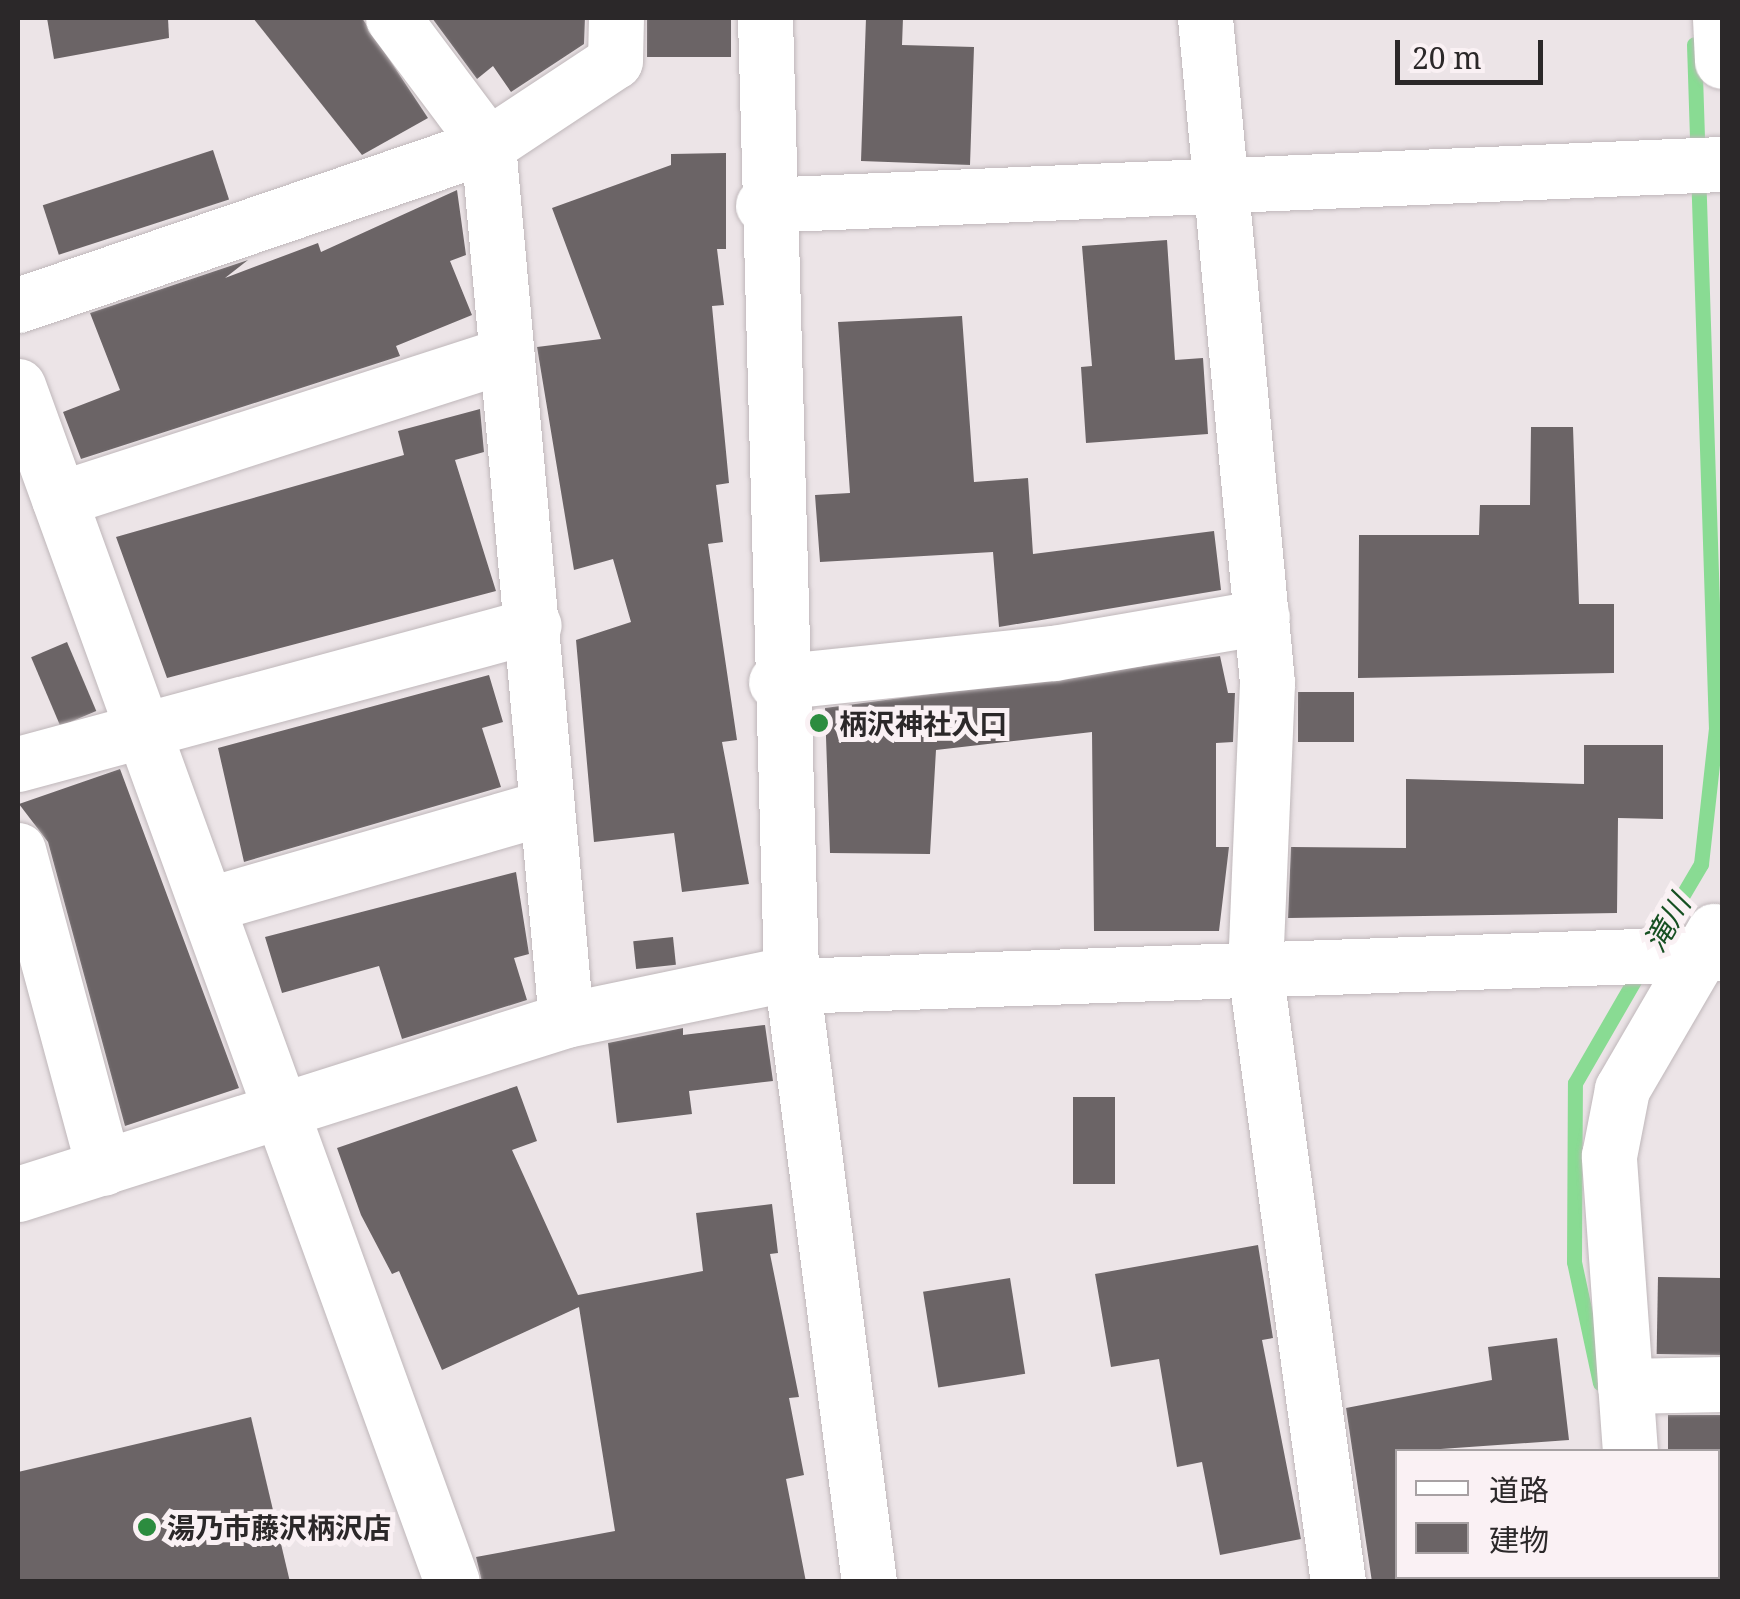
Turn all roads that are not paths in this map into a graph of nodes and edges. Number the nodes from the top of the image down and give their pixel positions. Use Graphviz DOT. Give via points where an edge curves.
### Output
graph roads {
  1 [pos="393,18"];
  2 [pos="616,18"];
  3 [pos="765,18"];
  4 [pos="1205,18"];
  5 [pos="1720,18"];
  6 [pos="1722,61"];
  7 [pos="488,145"];
  8 [pos="1696,165"];
  9 [pos="1225,181"];
  10 [pos="763,204"];
  11 [pos="18,305"];
  12 [pos="506,354"];
  13 [pos="18,386"];
  14 [pos="58,499"];
  15 [pos="1262,617"];
  16 [pos="534,625"];
  17 [pos="776,682"];
  18 [pos="143,731"];
  19 [pos="18,764"];
  20 [pos="543,808"];
  21 [pos="18,850"];
  22 [pos="206,905"];
  23 [pos="1715,940"];
  24 [pos="1255,969"];
  25 [pos="792,979"];
  26 [pos="566,1020"];
  27 [pos="283,1111"];
  28 [pos="104,1168"];
  29 [pos="18,1194"];
  30 [pos="1722,1384"];
  31 [pos="1625,1386"];
  32 [pos="1630,1449"];
  33 [pos="452,1582"];
  34 [pos="869,1582"];
  35 [pos="1338,1582"];
  1 -- 7 [label="street"];
  2 -- 7 [label="street" via="615,61"];
  3 -- 10 [label="street"];
  4 -- 9 [label="street"];
  5 -- 6 [label="street"];
  7 -- 11 [label="street"];
  7 -- 12 [label="street"];
  8 -- 9 [label="street"];
  9 -- 10 [label="street"];
  9 -- 15 [label="street"];
  10 -- 17 [label="street"];
  12 -- 14 [label="street"];
  12 -- 16 [label="street"];
  13 -- 14 [label="street"];
  14 -- 18 [label="street"];
  15 -- 17 [label="street" via="1054,654"];
  15 -- 24 [label="street"];
  16 -- 18 [label="street"];
  16 -- 20 [label="street"];
  17 -- 25 [label="street"];
  18 -- 19 [label="street"];
  18 -- 22 [label="street"];
  20 -- 22 [label="street"];
  20 -- 26 [label="street"];
  21 -- 28 [label="street"];
  22 -- 27 [label="street"];
  23 -- 24 [label="street"];
  23 -- 31 [label="street" via="1622,1090 1608,1156"];
  24 -- 25 [label="street"];
  24 -- 35 [label="street"];
  25 -- 26 [label="street"];
  25 -- 34 [label="street"];
  26 -- 27 [label="street"];
  27 -- 28 [label="street"];
  27 -- 33 [label="street"];
  28 -- 29 [label="street"];
  30 -- 31 [label="street"];
  31 -- 32 [label="street"];
}
